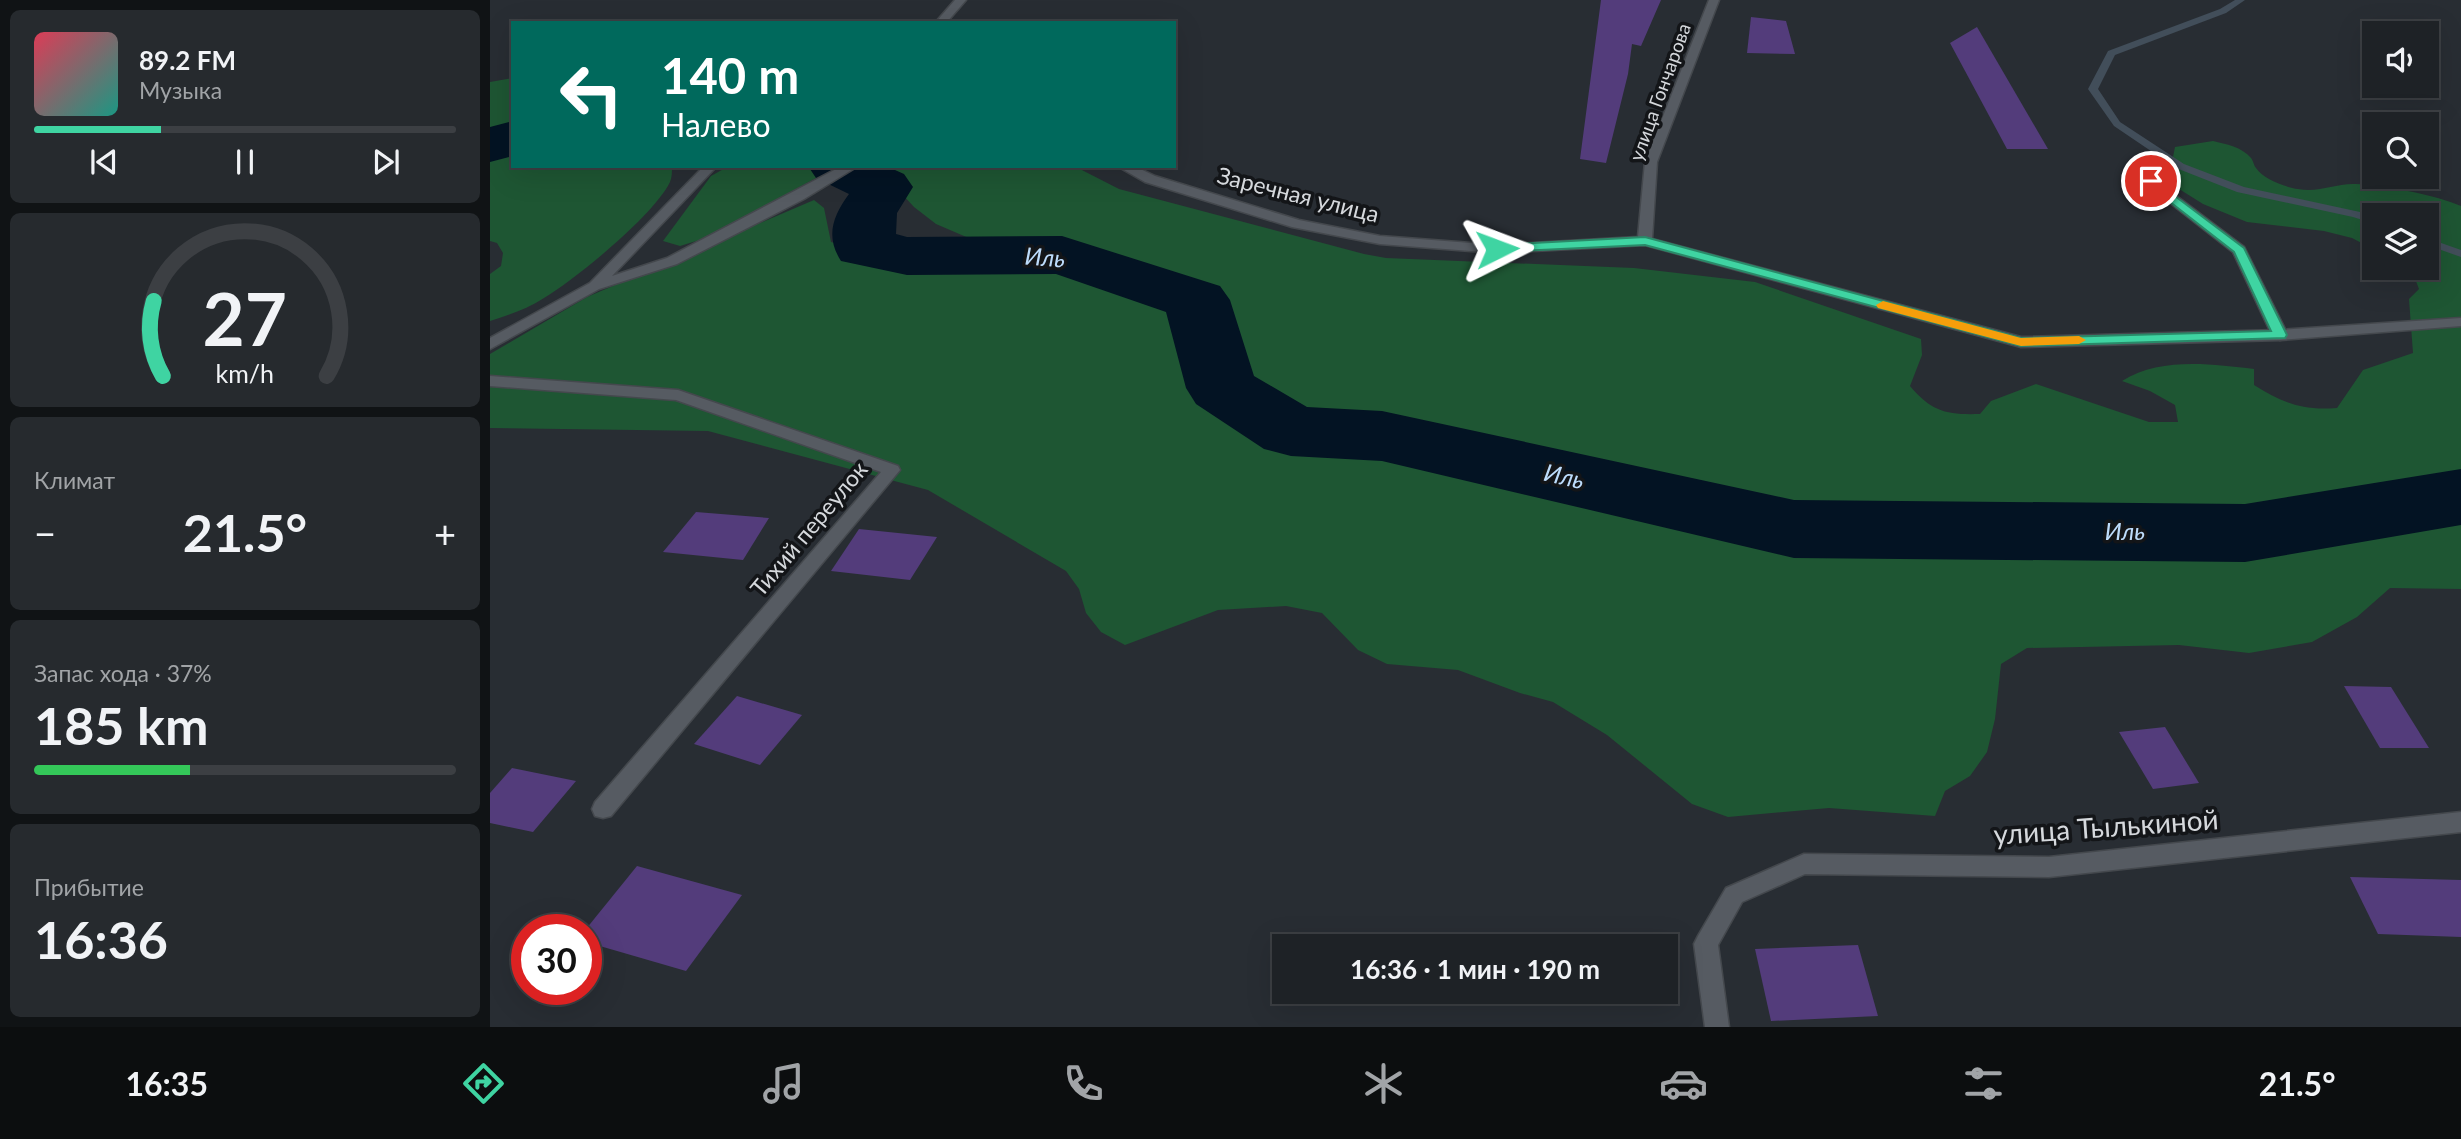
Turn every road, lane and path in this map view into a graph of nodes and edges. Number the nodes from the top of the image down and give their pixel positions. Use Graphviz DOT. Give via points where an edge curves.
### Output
graph roads {
  1 [pos="961,0"];
  2 [pos="1714,0"];
  3 [pos="942,21"];
  4 [pos="709,168"];
  5 [pos="848,168"];
  6 [pos="1127,168"];
  7 [pos="2151,181"];
  8 [pos="1645,241"];
  9 [pos="594,286"];
  10 [pos="2461,322"];
  11 [pos="2280,335"];
  12 [pos="490,344"];
  13 [pos="490,381"];
  14 [pos="603,808"];
  15 [pos="2461,822"];
  16 [pos="1717,1027"];
  1 -- 3 [label="street"];
  2 -- 8 [label="street, улица Гончарова" via="1651,162"];
  4 -- 9 [label="street"];
  5 -- 9 [label="street" via="672,261"];
  6 -- 8 [label="street, Заречная улица" via="1297,224 1380,240 1497,249"];
  7 -- 11 [label="street" via="2239,250"];
  8 -- 11 [label="street, Заречная улица" via="2021,342"];
  9 -- 12 [label="street"];
  10 -- 11 [label="street, Заречная улица"];
  13 -- 14 [label="street, Тихий переулок" via="678,395 892,470"];
  15 -- 16 [label="street, улица Тылькиной" via="2049,867 1804,864 1734,895 1706,944"];
}
